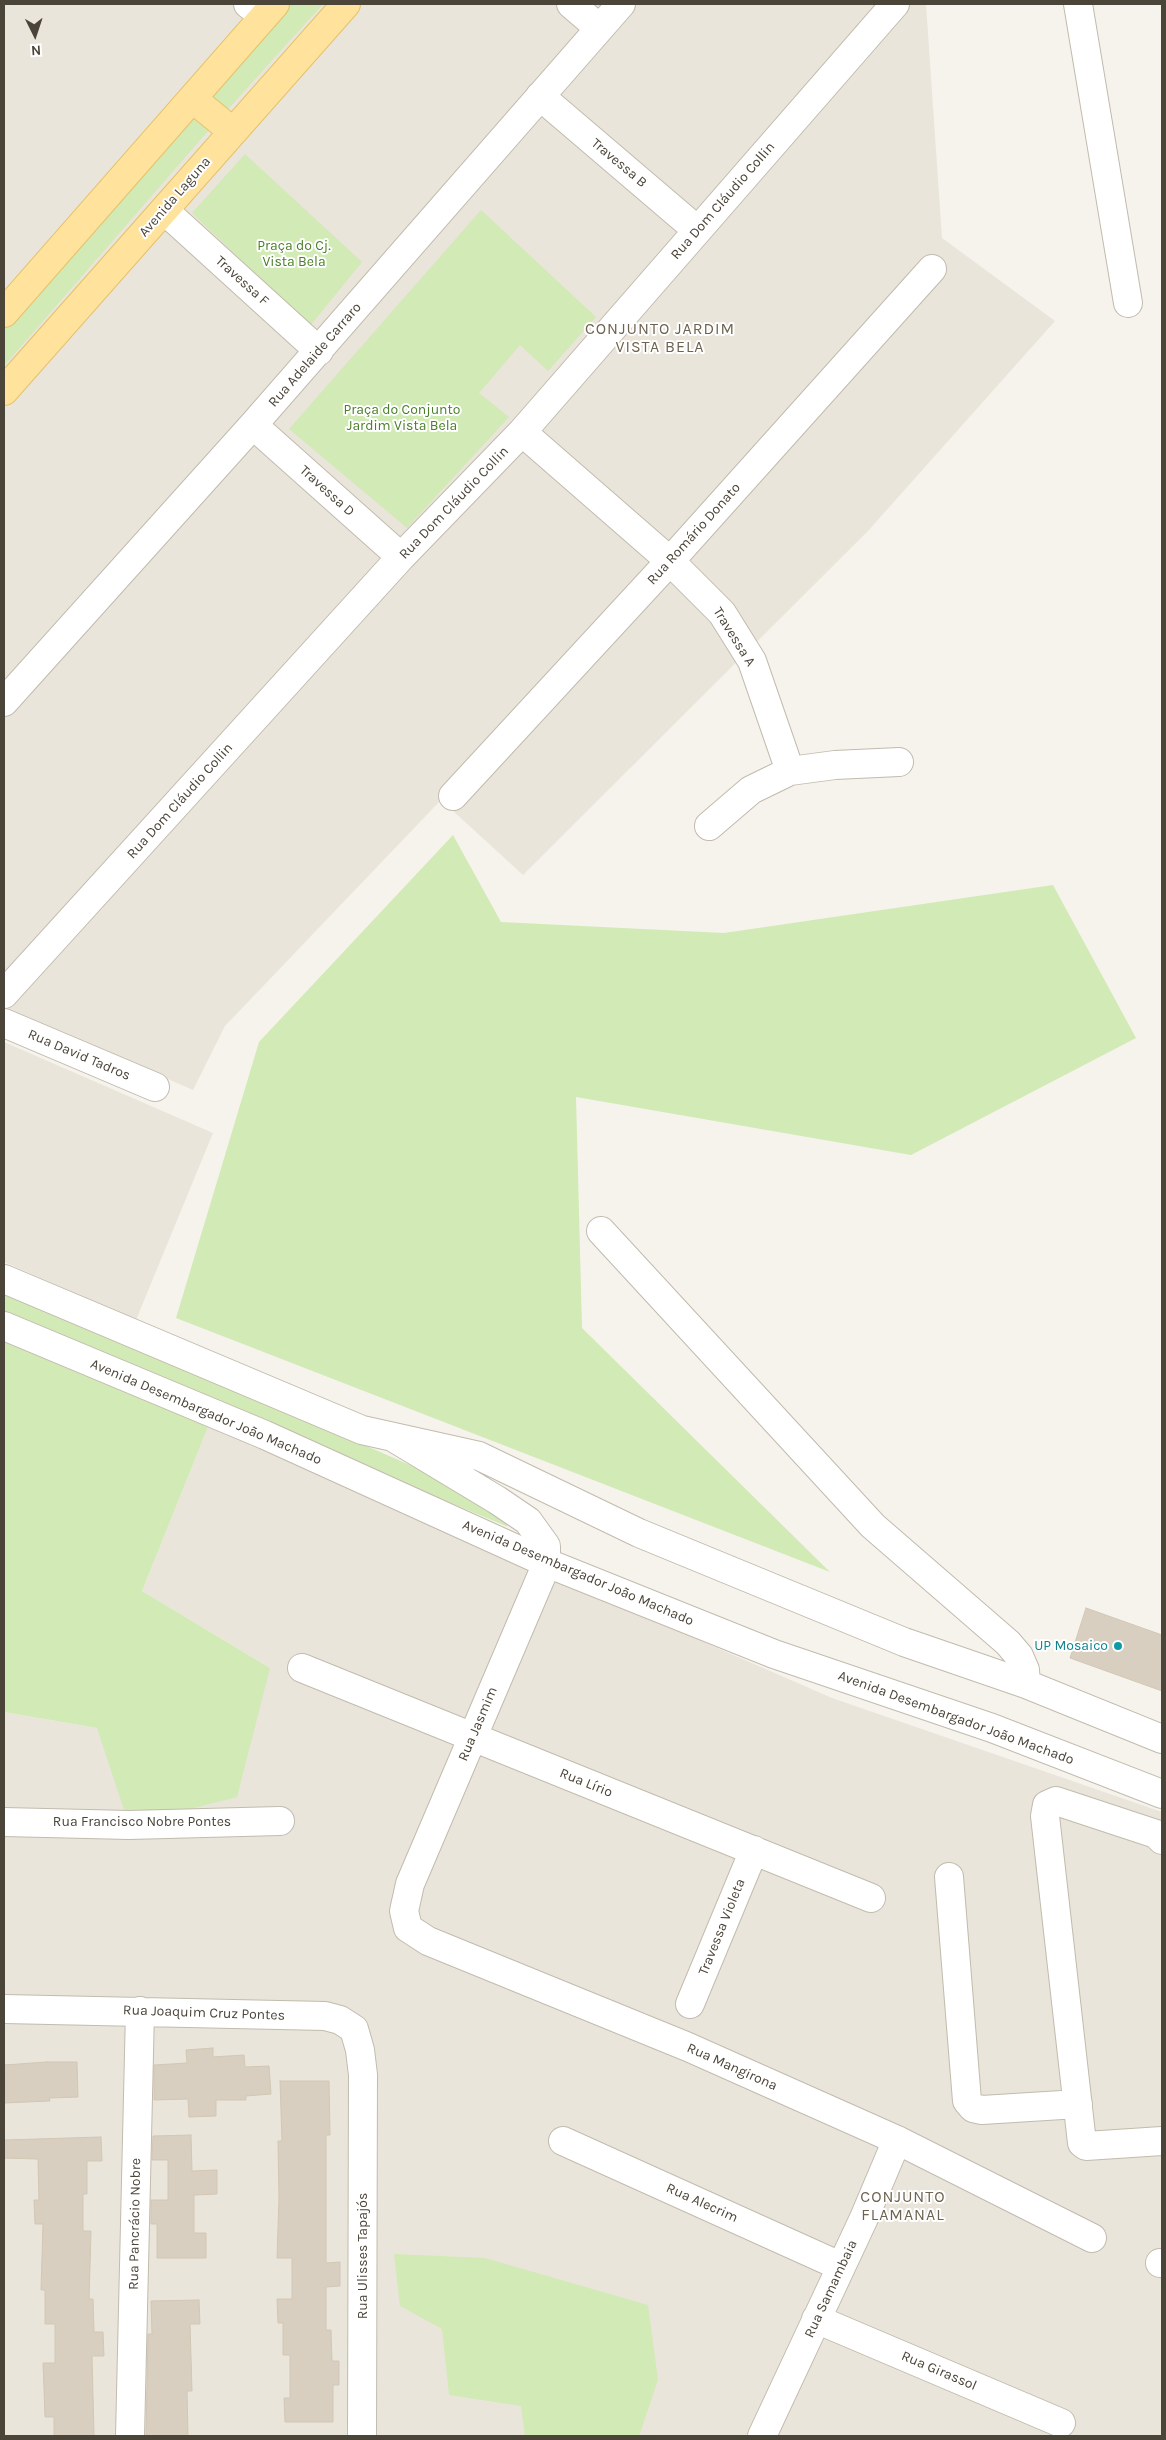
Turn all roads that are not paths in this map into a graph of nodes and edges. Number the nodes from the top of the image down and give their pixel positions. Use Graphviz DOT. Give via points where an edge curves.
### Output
graph roads {
  1 [pos="346,4"];
  2 [pos="571,4"];
  3 [pos="621,4"];
  4 [pos="895,4"];
  5 [pos="1078,4"];
  6 [pos="262,8"];
  7 [pos="599,28"];
  8 [pos="540,96"];
  9 [pos="193,99"];
  10 [pos="232,131"];
  11 [pos="165,210"];
  12 [pos="698,230"];
  13 [pos="932,269"];
  14 [pos="1128,303"];
  15 [pos="4,313"];
  16 [pos="319,350"];
  17 [pos="4,391"];
  18 [pos="252,425"];
  19 [pos="522,432"];
  20 [pos="401,557"];
  21 [pos="670,561"];
  22 [pos="4,702"];
  23 [pos="899,762"];
  24 [pos="790,771"];
  25 [pos="453,796"];
  26 [pos="709,826"];
  27 [pos="4,994"];
  28 [pos="4,1023"];
  29 [pos="155,1087"];
  30 [pos="601,1231"];
  31 [pos="4,1279"];
  32 [pos="4,1326"];
  33 [pos="394,1438"];
  34 [pos="546,1563"];
  35 [pos="302,1668"];
  36 [pos="1026,1684"];
  37 [pos="473,1737"];
  38 [pos="1162,1739"];
  39 [pos="1162,1794"];
  40 [pos="280,1821"];
  41 [pos="4,1822"];
  42 [pos="1162,1840"];
  43 [pos="754,1850"];
  44 [pos="948,1877"];
  45 [pos="410,1884"];
  46 [pos="871,1898"];
  47 [pos="690,2004"];
  48 [pos="4,2009"];
  49 [pos="140,2011"];
  50 [pos="363,2075"];
  51 [pos="1078,2104"];
  52 [pos="897,2140"];
  53 [pos="1162,2140"];
  54 [pos="563,2141"];
  55 [pos="1092,2238"];
  56 [pos="840,2266"];
  57 [pos="816,2320"];
  58 [pos="1061,2423"];
  59 [pos="130,2436"];
  60 [pos="362,2436"];
  61 [pos="762,2436"];
  1 -- 10 [label="main road, Avenida Laguna"];
  2 -- 7 [label="street"];
  3 -- 7 [label="street, Rua Adelaide Carraro"];
  4 -- 12 [label="street, Rua Dom Cláudio Collin"];
  5 -- 14 [label="street"];
  6 -- 9 [label="main road"];
  7 -- 8 [label="street, Rua Adelaide Carraro"];
  8 -- 12 [label="street, Travessa B"];
  8 -- 16 [label="street, Rua Adelaide Carraro"];
  9 -- 10 [label="main road"];
  9 -- 15 [label="main road"];
  10 -- 11 [label="main road, Avenida Laguna"];
  11 -- 16 [label="street, Travessa F"];
  11 -- 17 [label="main road, Avenida Laguna"];
  12 -- 19 [label="street, Rua Dom Cláudio Collin"];
  13 -- 21 [label="street, Rua Romário Donato"];
  16 -- 18 [label="street, Rua Adelaide Carraro"];
  18 -- 20 [label="street, Travessa D"];
  18 -- 22 [label="street, Rua Adelaide Carraro"];
  19 -- 20 [label="street, Rua Dom Cláudio Collin"];
  19 -- 21 [label="street, Travessa A"];
  20 -- 27 [label="street, Rua Dom Cláudio Collin"];
  21 -- 24 [label="street, Travessa A" via="722,613 752,661"];
  21 -- 25 [label="street, Rua Romário Donato"];
  23 -- 24 [label="street"];
  24 -- 26 [label="street" via="751,790"];
  28 -- 29 [label="street, Rua David Tadros"];
  30 -- 36 [label="street" via="873,1526 1008,1643 1019,1656"];
  31 -- 33 [label="street" via="362,1430"];
  32 -- 34 [label="street, Avenida Desembargador João Machado" via="265,1435"];
  33 -- 34 [label="street" via="528,1521 546,1546"];
  33 -- 36 [label="street" via="479,1456 639,1532 904,1642"];
  34 -- 37 [label="street, Rua Jasmim"];
  34 -- 39 [label="street, Avenida Desembargador João Machado" via="774,1654 992,1728"];
  35 -- 37 [label="street, Rua Lírio"];
  36 -- 38 [label="street"];
  37 -- 43 [label="street, Rua Lírio"];
  37 -- 45 [label="street, Rua Jasmim"];
  40 -- 41 [label="street, Rua Francisco Nobre Pontes" via="129,1825"];
  42 -- 51 [label="street" via="1156,1834 1056,1801 1047,1806 1045,1816"];
  43 -- 46 [label="street, Rua Lírio"];
  43 -- 47 [label="street, Travessa Violeta"];
  44 -- 51 [label="street" via="967,2101 972,2108 982,2110"];
  45 -- 52 [label="street, Rua Mangirona" via="404,1906 406,1922 408,1928 428,1941 688,2047"];
  48 -- 49 [label="street, Rua Joaquim Cruz Pontes"];
  49 -- 50 [label="street, Rua Joaquim Cruz Pontes" via="325,2016 340,2020 354,2030 357,2037"];
  49 -- 59 [label="street, Rua Pancrácio Nobre"];
  50 -- 60 [label="street, Rua Ulisses Tapajós"];
  51 -- 53 [label="street" via="1082,2143 1086,2146"];
  52 -- 55 [label="street, Rua Mangirona"];
  52 -- 56 [label="street, Rua Samambaia"];
  54 -- 56 [label="street, Rua Alecrim"];
  56 -- 57 [label="street, Rua Samambaia"];
  57 -- 58 [label="street, Rua Girassol"];
  57 -- 61 [label="street, Rua Samambaia"];
}
